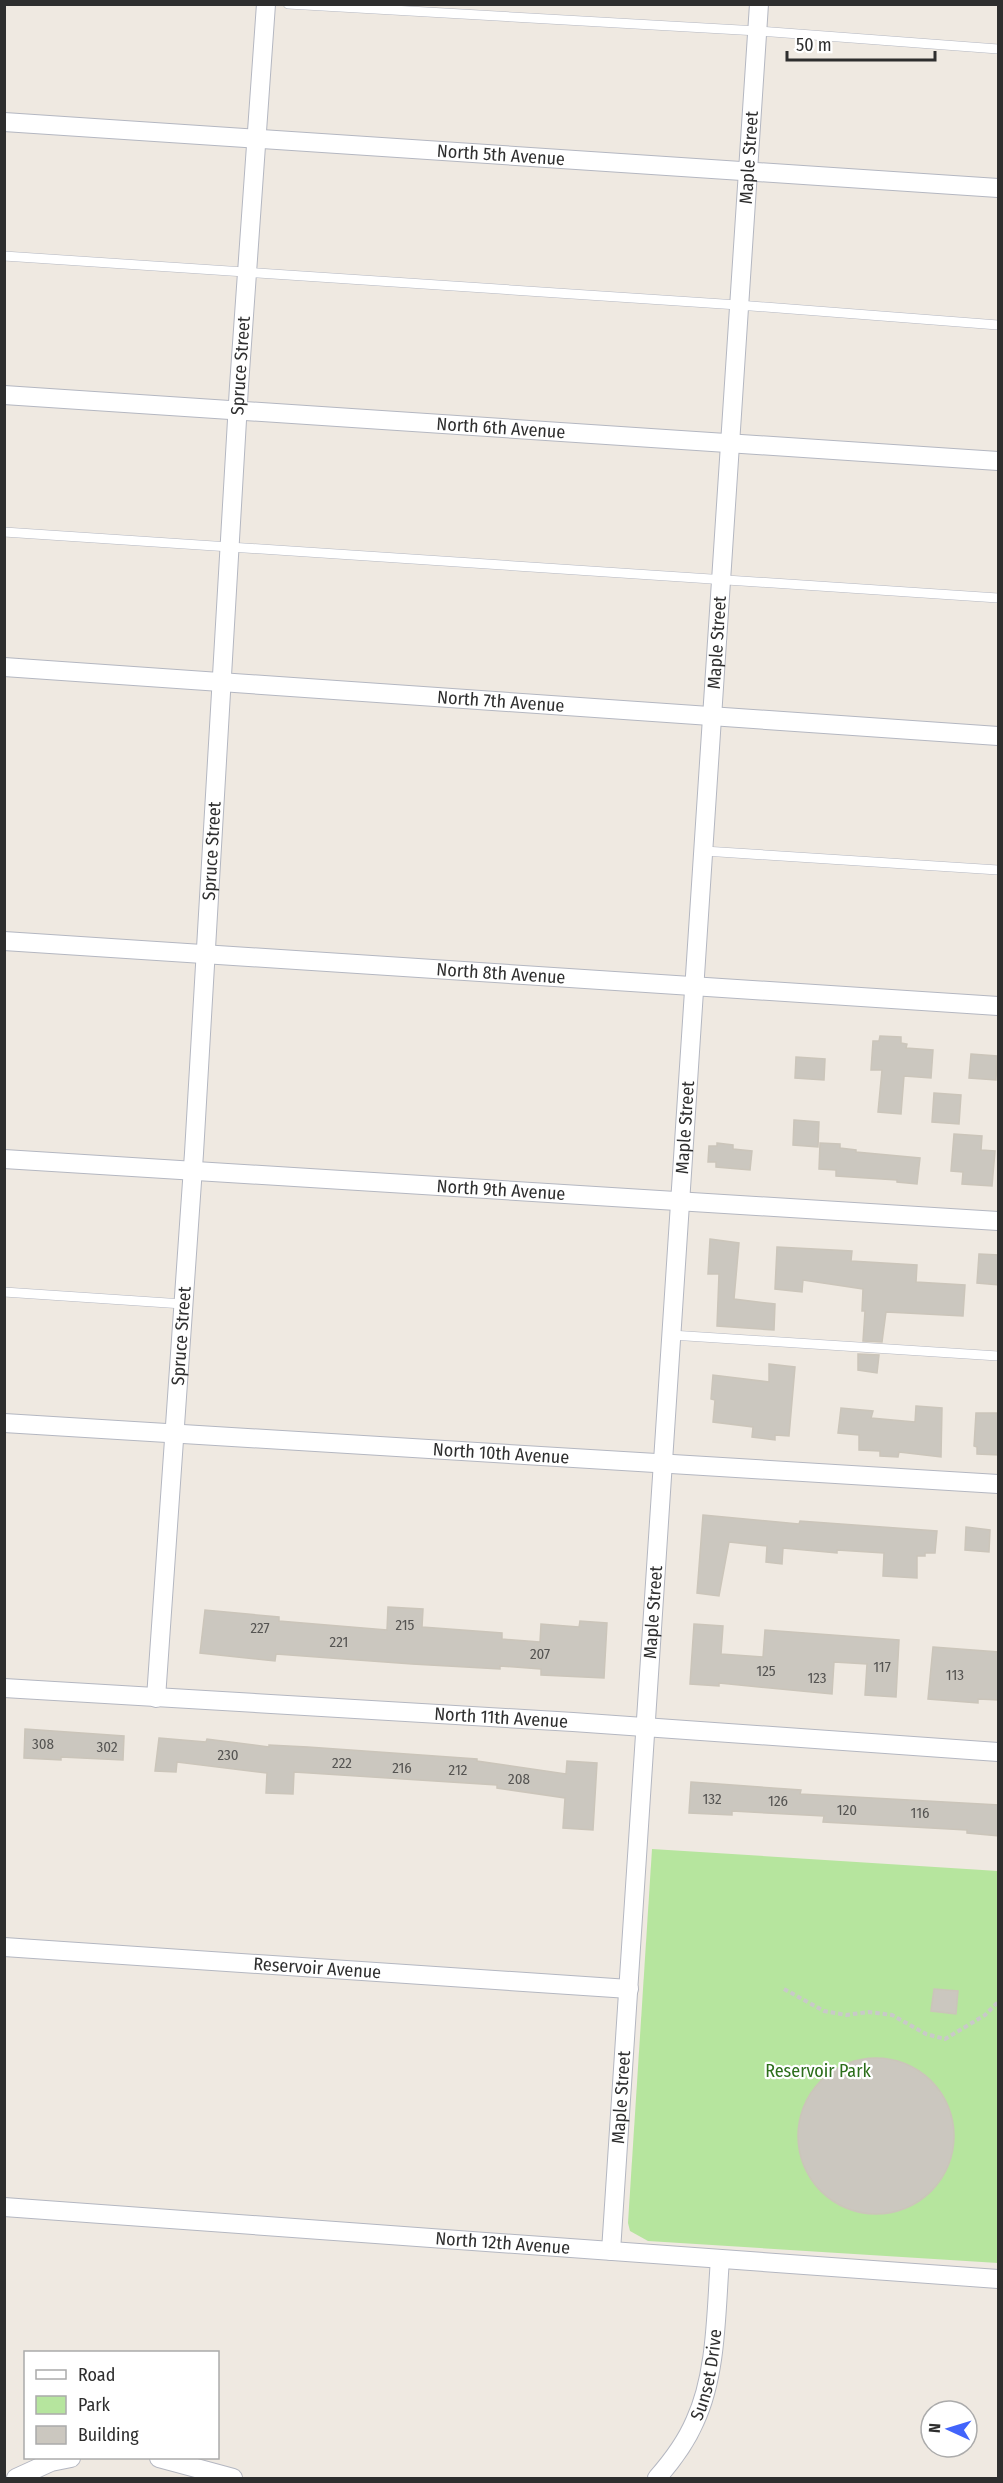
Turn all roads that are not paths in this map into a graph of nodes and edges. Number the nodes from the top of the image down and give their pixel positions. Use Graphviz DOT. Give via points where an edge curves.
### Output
graph roads {
  1 [pos="266,4"];
  2 [pos="288,4"];
  3 [pos="759,4"];
  4 [pos="758,31"];
  5 [pos="999,49"];
  6 [pos="4,122"];
  7 [pos="256,138"];
  8 [pos="747,171"];
  9 [pos="999,188"];
  10 [pos="4,256"];
  11 [pos="246,273"];
  12 [pos="738,305"];
  13 [pos="999,325"];
  14 [pos="4,395"];
  15 [pos="238,410"];
  16 [pos="729,444"];
  17 [pos="999,461"];
  18 [pos="4,532"];
  19 [pos="230,546"];
  20 [pos="721,579"];
  21 [pos="999,598"];
  22 [pos="4,667"];
  23 [pos="222,681"];
  24 [pos="713,716"];
  25 [pos="999,736"];
  26 [pos="704,851"];
  27 [pos="999,870"];
  28 [pos="4,941"];
  29 [pos="207,954"];
  30 [pos="695,986"];
  31 [pos="999,1006"];
  32 [pos="4,1159"];
  33 [pos="192,1171"];
  34 [pos="679,1202"];
  35 [pos="999,1221"];
  36 [pos="4,1292"];
  37 [pos="183,1304"];
  38 [pos="671,1335"];
  39 [pos="999,1356"];
  40 [pos="4,1423"];
  41 [pos="174,1433"];
  42 [pos="662,1464"];
  43 [pos="999,1484"];
  44 [pos="4,1688"];
  45 [pos="156,1698"];
  46 [pos="645,1728"];
  47 [pos="999,1752"];
  48 [pos="4,1947"];
  49 [pos="629,1989"];
  50 [pos="4,2207"];
  51 [pos="611,2251"];
  52 [pos="720,2259"];
  53 [pos="999,2279"];
  54 [pos="63,2459"];
  55 [pos="166,2459"];
  56 [pos="16,2478"];
  57 [pos="233,2478"];
  58 [pos="657,2478"];
  1 -- 7 [label="street, Spruce Street"];
  2 -- 4 [label="lane"];
  3 -- 4 [label="street, Maple Street"];
  4 -- 5 [label="lane"];
  4 -- 8 [label="street, Maple Street"];
  6 -- 7 [label="street, North 5th Avenue"];
  7 -- 8 [label="street, North 5th Avenue"];
  7 -- 11 [label="street, Spruce Street"];
  8 -- 9 [label="street, North 5th Avenue"];
  8 -- 12 [label="street, Maple Street"];
  10 -- 11 [label="lane"];
  11 -- 12 [label="lane"];
  11 -- 15 [label="street, Spruce Street"];
  12 -- 13 [label="lane"];
  12 -- 16 [label="street, Maple Street"];
  14 -- 15 [label="street, North 6th Avenue"];
  15 -- 16 [label="street, North 6th Avenue"];
  15 -- 19 [label="street, Spruce Street"];
  16 -- 17 [label="street, North 6th Avenue"];
  16 -- 20 [label="street, Maple Street"];
  18 -- 19 [label="lane"];
  19 -- 20 [label="lane"];
  19 -- 23 [label="street, Spruce Street"];
  20 -- 21 [label="lane"];
  20 -- 24 [label="street, Maple Street"];
  22 -- 23 [label="street, North 7th Avenue"];
  23 -- 24 [label="street, North 7th Avenue"];
  23 -- 29 [label="street, Spruce Street"];
  24 -- 25 [label="street, North 7th Avenue"];
  24 -- 26 [label="street, Maple Street"];
  26 -- 27 [label="lane"];
  26 -- 30 [label="street, Maple Street"];
  28 -- 29 [label="street, North 8th Avenue"];
  29 -- 30 [label="street, North 8th Avenue"];
  29 -- 33 [label="street, Spruce Street"];
  30 -- 31 [label="street, North 8th Avenue"];
  30 -- 34 [label="street, Maple Street"];
  32 -- 33 [label="street, North 9th Avenue"];
  33 -- 34 [label="street, North 9th Avenue"];
  33 -- 37 [label="street, Spruce Street"];
  34 -- 35 [label="street, North 9th Avenue"];
  34 -- 38 [label="street, Maple Street"];
  36 -- 37 [label="lane"];
  37 -- 41 [label="street, Spruce Street"];
  38 -- 39 [label="lane"];
  38 -- 42 [label="street, Maple Street"];
  40 -- 41 [label="street, North 10th Avenue"];
  41 -- 42 [label="street, North 10th Avenue"];
  41 -- 45 [label="street, Spruce Street"];
  42 -- 43 [label="street, North 10th Avenue"];
  42 -- 46 [label="street, Maple Street"];
  44 -- 45 [label="street, North 11th Avenue"];
  45 -- 46 [label="street, North 11th Avenue"];
  46 -- 47 [label="street, North 11th Avenue"];
  46 -- 49 [label="street, Maple Street"];
  48 -- 49 [label="street, Reservoir Avenue"];
  49 -- 51 [label="street, Maple Street"];
  50 -- 51 [label="street, North 12th Avenue"];
  51 -- 52 [label="street, North 12th Avenue"];
  52 -- 53 [label="street, North 12th Avenue"];
  52 -- 58 [label="street, Sunset Drive" via="706,2388 696,2420"];
  54 -- 56 [label="street"];
  55 -- 57 [label="street"];
}
